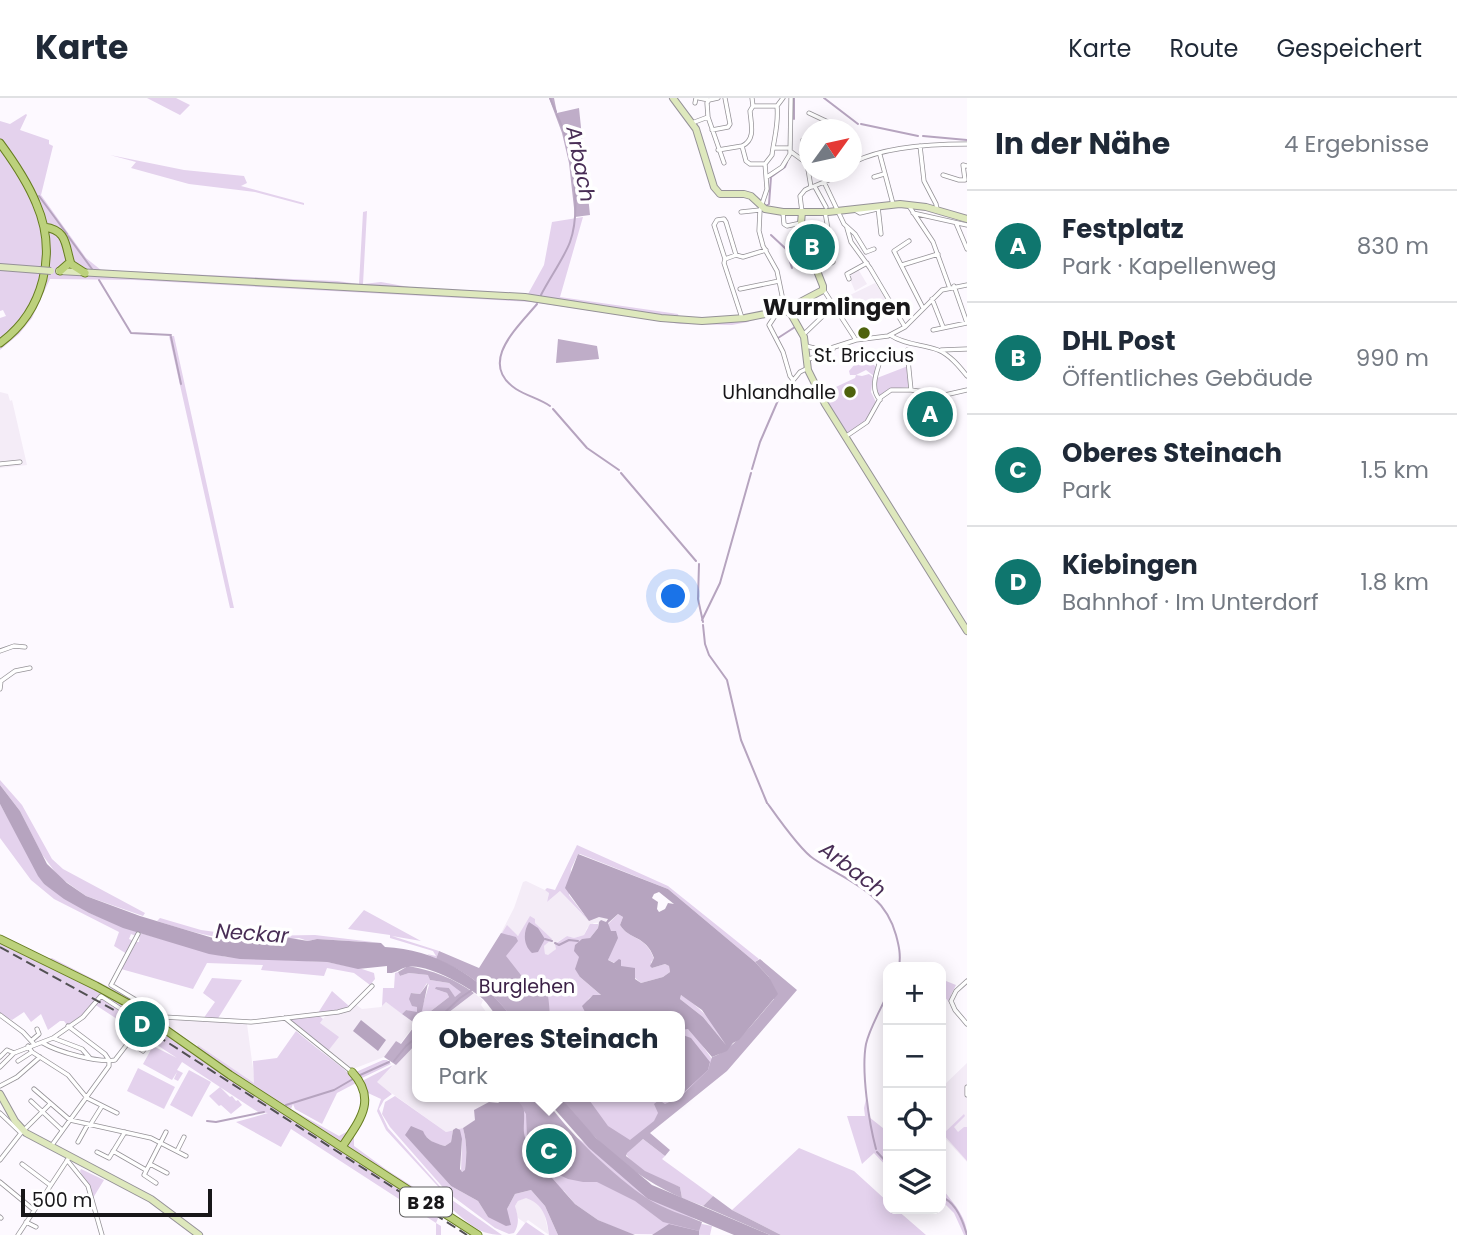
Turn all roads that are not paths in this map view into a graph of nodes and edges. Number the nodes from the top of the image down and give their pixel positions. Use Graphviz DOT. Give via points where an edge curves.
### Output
graph roads {
  1 [pos="673,98"];
  2 [pos="719,98"];
  3 [pos="725,98"];
  4 [pos="752,98"];
  5 [pos="783,98"];
  6 [pos="791,98"];
  7 [pos="697,100"];
  8 [pos="709,100"];
  9 [pos="753,106"];
  10 [pos="777,106"];
  11 [pos="809,113"];
  12 [pos="708,117"];
  13 [pos="822,119"];
  14 [pos="692,123"];
  15 [pos="711,130"];
  16 [pos="0,143"];
  17 [pos="967,144"];
  18 [pos="742,146"];
  19 [pos="920,146"];
  20 [pos="773,148"];
  21 [pos="718,150"];
  22 [pos="790,150"];
  23 [pos="880,154"];
  24 [pos="799,157"];
  25 [pos="862,158"];
  26 [pos="724,163"];
  27 [pos="765,164"];
  28 [pos="967,166"];
  29 [pos="884,174"];
  30 [pos="943,175"];
  31 [pos="767,177"];
  32 [pos="874,177"];
  33 [pos="812,182"];
  34 [pos="822,182"];
  35 [pos="824,182"];
  36 [pos="813,187"];
  37 [pos="893,204"];
  38 [pos="908,204"];
  39 [pos="878,207"];
  40 [pos="761,208"];
  41 [pos="937,209"];
  42 [pos="825,210"];
  43 [pos="838,210"];
  44 [pos="741,212"];
  45 [pos="783,212"];
  46 [pos="802,212"];
  47 [pos="913,213"];
  48 [pos="967,219"];
  49 [pos="801,223"];
  50 [pos="956,223"];
  51 [pos="967,225"];
  52 [pos="847,228"];
  53 [pos="45,230"];
  54 [pos="56,232"];
  55 [pos="881,234"];
  56 [pos="909,242"];
  57 [pos="47,245"];
  58 [pos="806,246"];
  59 [pos="874,248"];
  60 [pos="967,249"];
  61 [pos="766,250"];
  62 [pos="863,253"];
  63 [pos="938,254"];
  64 [pos="736,255"];
  65 [pos="725,259"];
  66 [pos="833,262"];
  67 [pos="867,263"];
  68 [pos="902,265"];
  69 [pos="0,267"];
  70 [pos="65,268"];
  71 [pos="817,271"];
  72 [pos="85,273"];
  73 [pos="849,279"];
  74 [pos="779,281"];
  75 [pos="967,285"];
  76 [pos="952,286"];
  77 [pos="740,289"];
  78 [pos="823,289"];
  79 [pos="932,299"];
  80 [pos="832,304"];
  81 [pos="923,308"];
  82 [pos="785,310"];
  83 [pos="776,311"];
  84 [pos="740,319"];
  85 [pos="967,323"];
  86 [pos="905,327"];
  87 [pos="943,327"];
  88 [pos="933,330"];
  89 [pos="803,335"];
  90 [pos="890,335"];
  91 [pos="856,340"];
  92 [pos="0,343"];
  93 [pos="806,345"];
  94 [pos="834,348"];
  95 [pos="967,349"];
  96 [pos="907,350"];
  97 [pos="939,350"];
  98 [pos="807,359"];
  99 [pos="880,361"];
  100 [pos="808,369"];
  101 [pos="967,376"];
  102 [pos="911,390"];
  103 [pos="967,390"];
  104 [pos="880,400"];
  105 [pos="845,438"];
  106 [pos="20,462"];
  107 [pos="0,464"];
  108 [pos="967,631"];
  109 [pos="25,647"];
  110 [pos="0,651"];
  111 [pos="30,668"];
  112 [pos="0,680"];
  113 [pos="1,689"];
  114 [pos="138,934"];
  115 [pos="0,939"];
  116 [pos="967,981"];
  117 [pos="372,986"];
  118 [pos="141,1004"];
  119 [pos="0,1015"];
  120 [pos="285,1018"];
  121 [pos="967,1024"];
  122 [pos="68,1026"];
  123 [pos="37,1029"];
  124 [pos="53,1038"];
  125 [pos="33,1042"];
  126 [pos="129,1042"];
  127 [pos="43,1043"];
  128 [pos="28,1046"];
  129 [pos="32,1052"];
  130 [pos="15,1053"];
  131 [pos="0,1057"];
  132 [pos="89,1057"];
  133 [pos="43,1058"];
  134 [pos="18,1061"];
  135 [pos="110,1061"];
  136 [pos="0,1067"];
  137 [pos="355,1075"];
  138 [pos="0,1086"];
  139 [pos="967,1087"];
  140 [pos="34,1089"];
  141 [pos="0,1094"];
  142 [pos="967,1095"];
  143 [pos="87,1098"];
  144 [pos="31,1101"];
  145 [pos="50,1104"];
  146 [pos="102,1106"];
  147 [pos="43,1112"];
  148 [pos="0,1113"];
  149 [pos="117,1113"];
  150 [pos="70,1120"];
  151 [pos="90,1123"];
  152 [pos="62,1130"];
  153 [pos="22,1132"];
  154 [pos="125,1132"];
  155 [pos="166,1132"];
  156 [pos="184,1137"];
  157 [pos="78,1142"];
  158 [pos="161,1142"];
  159 [pos="52,1146"];
  160 [pos="342,1147"];
  161 [pos="113,1151"];
  162 [pos="177,1151"];
  163 [pos="97,1152"];
  164 [pos="186,1156"];
  165 [pos="69,1158"];
  166 [pos="0,1160"];
  167 [pos="22,1164"];
  168 [pos="150,1164"];
  169 [pos="146,1170"];
  170 [pos="167,1173"];
  171 [pos="0,1182"];
  172 [pos="156,1183"];
  173 [pos="50,1185"];
  174 [pos="34,1210"];
  175 [pos="26,1222"];
  176 [pos="36,1227"];
  177 [pos="18,1235"];
  178 [pos="102,1235"];
  179 [pos="199,1235"];
  180 [pos="478,1235"];
  1 -- 14 [label="main road"];
  2 -- 8 [label="street"];
  3 -- 15 [label="street" via="730,124"];
  4 -- 9 [label="street"];
  5 -- 10 [label="street"];
  6 -- 22 [label="street"];
  7 -- 8 [label="street"];
  8 -- 12 [label="street"];
  9 -- 10 [label="street"];
  9 -- 18 [label="street" via="752,135"];
  10 -- 20 [label="street"];
  11 -- 13 [label="street"];
  12 -- 14 [label="street"];
  12 -- 15 [label="street"];
  14 -- 40 [label="main road" via="719,194 751,196"];
  15 -- 21 [label="street"];
  16 -- 53 [label="main road" via="27,185"];
  17 -- 19 [label="street"];
  18 -- 21 [label="street"];
  18 -- 27 [label="street" via="750,164"];
  19 -- 23 [label="street"];
  19 -- 41 [label="street" via="925,182"];
  20 -- 22 [label="street"];
  20 -- 27 [label="street"];
  21 -- 26 [label="street"];
  22 -- 24 [label="street"];
  22 -- 31 [label="street" via="782,167"];
  23 -- 25 [label="street"];
  23 -- 29 [label="street"];
  27 -- 31 [label="street"];
  28 -- 30 [label="street" via="963,166 965,180"];
  29 -- 32 [label="street"];
  29 -- 37 [label="street"];
  31 -- 40 [label="street"];
  33 -- 36 [label="street"];
  34 -- 36 [label="street"];
  35 -- 43 [label="street"];
  36 -- 42 [label="street"];
  36 -- 46 [label="street" via="801,195"];
  37 -- 38 [label="main road"];
  37 -- 39 [label="main road"];
  38 -- 41 [label="main road"];
  38 -- 47 [label="street"];
  39 -- 43 [label="main road"];
  39 -- 55 [label="street"];
  40 -- 44 [label="street"];
  40 -- 45 [label="main road"];
  40 -- 61 [label="street" via="759,232"];
  41 -- 48 [label="main road"];
  42 -- 43 [label="main road"];
  42 -- 46 [label="main road"];
  42 -- 58 [label="street" via="829,235"];
  43 -- 52 [label="street"];
  45 -- 46 [label="main road"];
  45 -- 49 [label="street" via="787,226"];
  46 -- 49 [label="main road"];
  47 -- 50 [label="street"];
  47 -- 63 [label="street"];
  49 -- 58 [label="main road"];
  50 -- 51 [label="street"];
  50 -- 60 [label="street"];
  52 -- 62 [label="street" via="855,234"];
  52 -- 62 [label="street" via="850,240"];
  53 -- 54 [label="main road"];
  53 -- 57 [label="main road"];
  54 -- 57 [label="main road"];
  54 -- 70 [label="main road" via="67,242"];
  56 -- 68 [label="street" via="894,251"];
  57 -- 92 [label="main road" via="46,267 35,301 16,330"];
  58 -- 71 [label="main road"];
  59 -- 62 [label="street"];
  61 -- 64 [label="street"];
  61 -- 74 [label="street"];
  62 -- 67 [label="street"];
  63 -- 68 [label="street"];
  63 -- 76 [label="street"];
  64 -- 65 [label="street"];
  64 -- 65 [label="street" via="726,222 717,220 714,225"];
  65 -- 84 [label="street"];
  66 -- 71 [label="street"];
  67 -- 73 [label="street" via="847,274"];
  67 -- 86 [label="street"];
  68 -- 81 [label="street"];
  69 -- 70 [label="main road, bridge"];
  70 -- 72 [label="main road"];
  71 -- 78 [label="main road"];
  72 -- 84 [label="main road" via="511,296 674,319"];
  74 -- 77 [label="street"];
  74 -- 82 [label="street"];
  75 -- 76 [label="street"];
  76 -- 79 [label="street"];
  76 -- 85 [label="street"];
  78 -- 80 [label="street"];
  78 -- 82 [label="main road"];
  79 -- 81 [label="street"];
  79 -- 87 [label="street"];
  80 -- 89 [label="street"];
  80 -- 91 [label="street"];
  81 -- 86 [label="street"];
  82 -- 83 [label="main road"];
  82 -- 89 [label="main road"];
  83 -- 84 [label="main road"];
  83 -- 100 [label="street" via="769,325 792,382"];
  85 -- 87 [label="street"];
  86 -- 90 [label="street"];
  87 -- 88 [label="street"];
  89 -- 93 [label="main road"];
  90 -- 91 [label="street"];
  90 -- 97 [label="street"];
  91 -- 94 [label="street"];
  93 -- 94 [label="street"];
  93 -- 98 [label="main road"];
  94 -- 98 [label="street"];
  95 -- 97 [label="street"];
  96 -- 102 [label="street"];
  97 -- 101 [label="street"];
  98 -- 100 [label="main road"];
  99 -- 104 [label="street" via="874,386"];
  100 -- 105 [label="main road"];
  102 -- 103 [label="street" via="945,394"];
  102 -- 104 [label="street" via="891,390"];
  104 -- 105 [label="street" via="867,422"];
  105 -- 108 [label="main road"];
  106 -- 107 [label="street"];
  109 -- 110 [label="street"];
  111 -- 112 [label="street"];
  112 -- 113 [label="street"];
  114 -- 118 [label="street" via="111,985"];
  115 -- 160 [label="main road, B 28" via="118,997"];
  116 -- 121 [label="street" via="951,1001"];
  117 -- 120 [label="street" via="349,1009"];
  118 -- 120 [label="street" via="164,1017 240,1022"];
  118 -- 122 [label="street, bridge" via="131,1015 100,997 87,1014"];
  119 -- 125 [label="street"];
  120 -- 137 [label="street"];
  122 -- 124 [label="street"];
  122 -- 135 [label="street"];
  123 -- 125 [label="street"];
  124 -- 127 [label="street"];
  124 -- 132 [label="street" via="82,1049"];
  125 -- 127 [label="street"];
  125 -- 128 [label="street"];
  126 -- 126 [label="street" via="137,1033 150,1040 143,1051"];
  126 -- 135 [label="street"];
  127 -- 132 [label="street"];
  128 -- 129 [label="street"];
  128 -- 130 [label="street"];
  129 -- 133 [label="street"];
  129 -- 134 [label="street"];
  130 -- 131 [label="street" via="7,1050"];
  130 -- 136 [label="street"];
  132 -- 135 [label="street"];
  133 -- 138 [label="street"];
  133 -- 143 [label="street" via="68,1075"];
  135 -- 143 [label="street"];
  137 -- 160 [label="main road" via="366,1101"];
  139 -- 142 [label="street"];
  140 -- 145 [label="street"];
  141 -- 153 [label="main road"];
  143 -- 146 [label="street"];
  143 -- 150 [label="street"];
  144 -- 147 [label="street"];
  145 -- 147 [label="street"];
  145 -- 150 [label="street"];
  146 -- 149 [label="street"];
  146 -- 151 [label="street"];
  147 -- 152 [label="street"];
  147 -- 153 [label="street"];
  148 -- 153 [label="street"];
  150 -- 151 [label="street"];
  150 -- 152 [label="street"];
  151 -- 154 [label="street"];
  151 -- 157 [label="street"];
  152 -- 159 [label="street"];
  153 -- 159 [label="main road"];
  153 -- 166 [label="street"];
  154 -- 158 [label="street"];
  154 -- 161 [label="street"];
  155 -- 158 [label="street"];
  156 -- 162 [label="street"];
  158 -- 162 [label="street"];
  158 -- 168 [label="street"];
  159 -- 165 [label="main road"];
  160 -- 180 [label="main road, B 28"];
  161 -- 163 [label="street" via="109,1158"];
  161 -- 169 [label="street"];
  162 -- 164 [label="street"];
  165 -- 173 [label="street"];
  165 -- 178 [label="street" via="88,1186"];
  165 -- 179 [label="main road" via="151,1199"];
  167 -- 173 [label="street"];
  168 -- 169 [label="street"];
  168 -- 170 [label="street"];
  169 -- 172 [label="street" via="144,1175"];
  171 -- 174 [label="street"];
  173 -- 174 [label="street"];
  174 -- 175 [label="street"];
  175 -- 176 [label="street"];
  175 -- 177 [label="street"];
}
